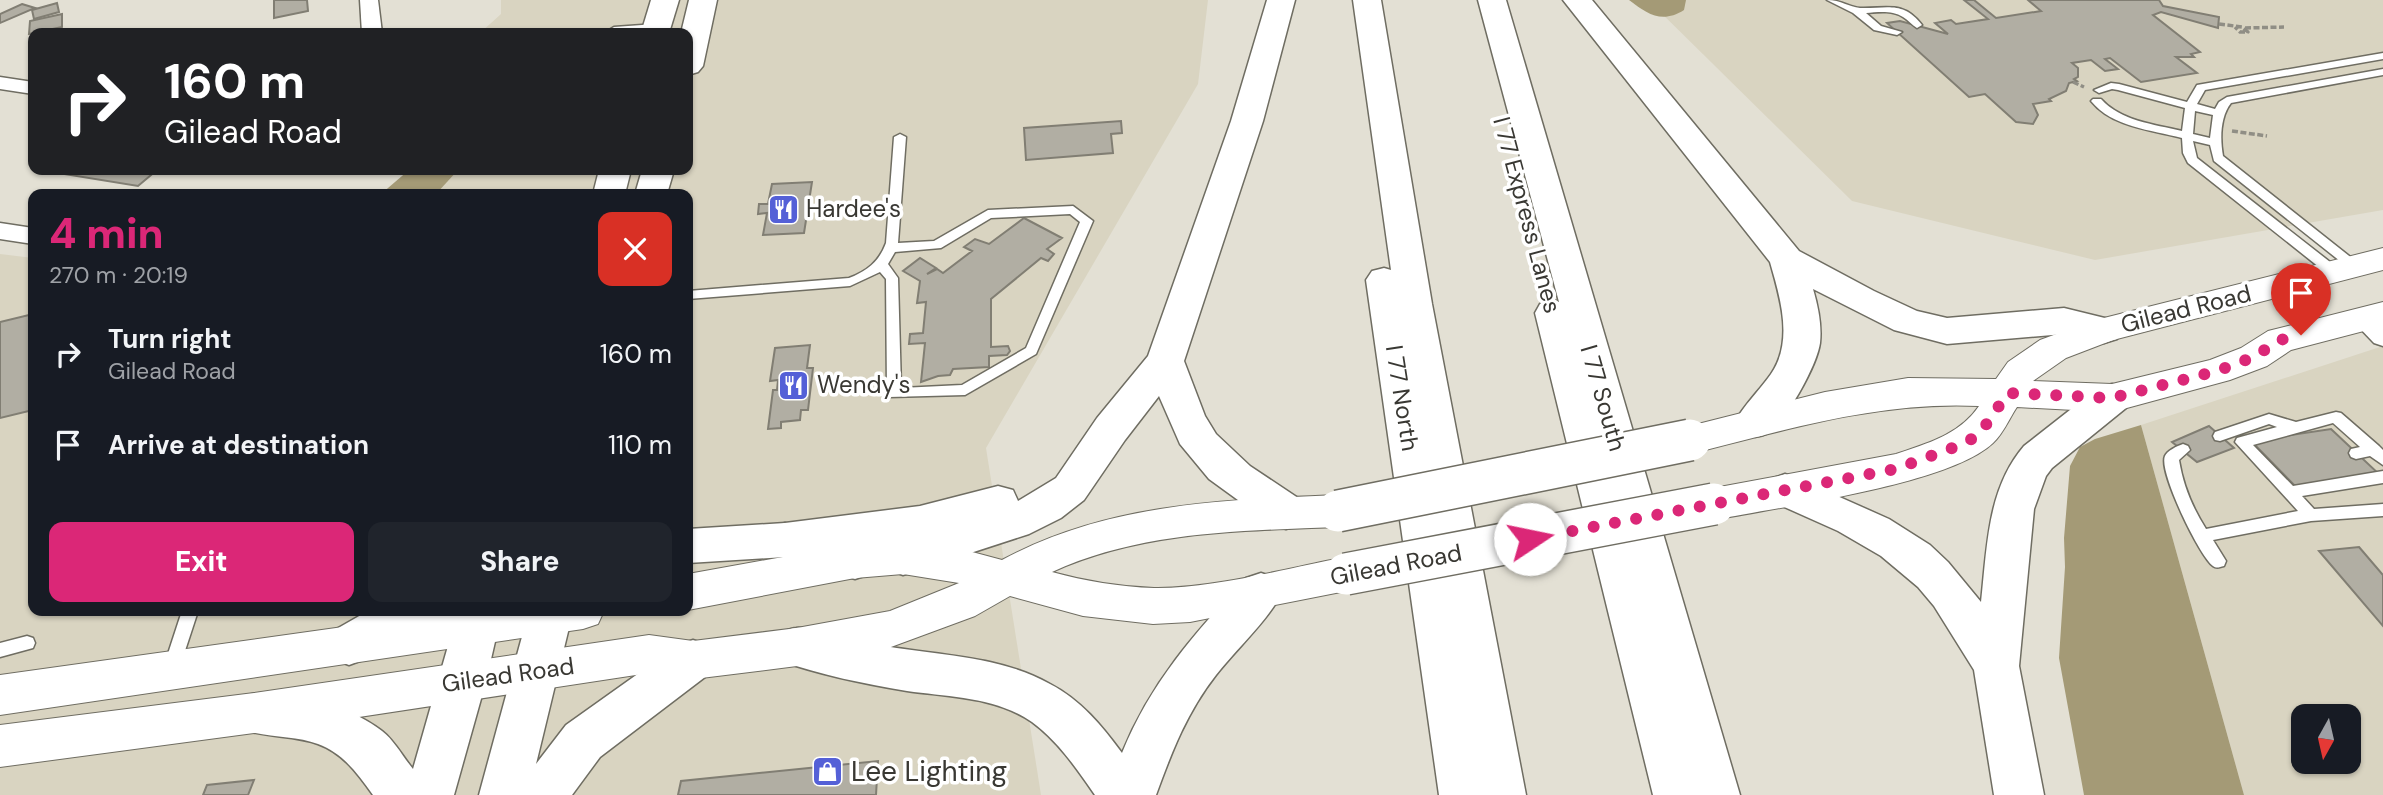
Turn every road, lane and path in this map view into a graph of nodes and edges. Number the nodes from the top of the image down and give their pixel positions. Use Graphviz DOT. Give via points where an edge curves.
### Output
graph roads {
  1 [pos="369,0"];
  2 [pos="665,0"];
  3 [pos="703,0"];
  4 [pos="1281,0"];
  5 [pos="1346,0"];
  6 [pos="1367,0"];
  7 [pos="1471,0"];
  8 [pos="1492,0"];
  9 [pos="1577,0"];
  10 [pos="1832,0"];
  11 [pos="1857,11"];
  12 [pos="2218,23"];
  13 [pos="1917,25"];
  14 [pos="2284,27"];
  15 [pos="372,28"];
  16 [pos="656,28"];
  17 [pos="1897,32"];
  18 [pos="693,44"];
  19 [pos="2383,56"];
  20 [pos="2383,72"];
  21 [pos="0,83"];
  22 [pos="28,87"];
  23 [pos="2191,105"];
  24 [pos="2220,114"];
  25 [pos="901,136"];
  26 [pos="2188,136"];
  27 [pos="2216,143"];
  28 [pos="0,231"];
  29 [pos="28,235"];
  30 [pos="891,248"];
  31 [pos="1787,259"];
  32 [pos="881,265"];
  33 [pos="2357,266"];
  34 [pos="693,295"];
  35 [pos="2376,323"];
  36 [pos="2104,330"];
  37 [pos="2280,340"];
  38 [pos="1165,361"];
  39 [pos="2008,393"];
  40 [pos="2112,398"];
  41 [pos="1754,423"];
  42 [pos="2296,428"];
  43 [pos="1111,429"];
  44 [pos="2220,436"];
  45 [pos="2183,450"];
  46 [pos="2356,453"];
  47 [pos="2378,454"];
  48 [pos="2383,477"];
  49 [pos="1785,490"];
  50 [pos="2290,492"];
  51 [pos="2383,510"];
  52 [pos="1286,512"];
  53 [pos="2311,515"];
  54 [pos="2201,536"];
  55 [pos="785,540"];
  56 [pos="693,546"];
  57 [pos="903,557"];
  58 [pos="855,561"];
  59 [pos="2218,561"];
  60 [pos="1005,580"];
  61 [pos="693,591"];
  62 [pos="1262,591"];
  63 [pos="188,616"];
  64 [pos="398,616"];
  65 [pos="511,616"];
  66 [pos="560,616"];
  67 [pos="478,618"];
  68 [pos="27,643"];
  69 [pos="349,645"];
  70 [pos="797,647"];
  71 [pos="0,650"];
  72 [pos="262,658"];
  73 [pos="693,660"];
  74 [pos="1996,666"];
  75 [pos="170,671"];
  76 [pos="536,671"];
  77 [pos="463,681"];
  78 [pos="1,703"];
  79 [pos="254,713"];
  80 [pos="0,746"];
  81 [pos="403,795"];
  82 [pos="429,795"];
  83 [pos="504,795"];
  84 [pos="541,795"];
  85 [pos="1124,795"];
  86 [pos="1131,795"];
  87 [pos="1464,795"];
  88 [pos="1501,795"];
  89 [pos="1678,795"];
  90 [pos="1715,795"];
  91 [pos="2019,795"];
  1 -- 15 [label="street"];
  2 -- 16 [label="main road"];
  3 -- 18 [label="main road"];
  4 -- 38 [label="main road" via="1247,121"];
  5 -- 87 [label="main road, I 77 North" via="1389,317"];
  6 -- 88 [label="main road" via="1414,304"];
  7 -- 89 [label="main road, I 77 Express Lanes"];
  8 -- 90 [label="main road, I 77 South"];
  9 -- 31 [label="main road"];
  10 -- 11 [label="lane"];
  11 -- 13 [label="lane" via="1899,11"];
  11 -- 17 [label="lane" via="1878,28"];
  12 -- 14 [label="path" via="2240,32"];
  19 -- 23 [label="lane" via="2201,87"];
  20 -- 24 [label="lane" via="2235,97 2223,101"];
  21 -- 22 [label="street"];
  23 -- 24 [label="lane"];
  23 -- 26 [label="lane"];
  23 -- 26 [label="lane" via="2111,86 2098,95 2106,111 2118,118"];
  24 -- 27 [label="lane"];
  25 -- 30 [label="lane"];
  26 -- 27 [label="lane"];
  26 -- 33 [label="lane" via="2186,147 2192,160"];
  27 -- 33 [label="lane" via="2216,154 2223,162"];
  28 -- 29 [label="street"];
  30 -- 32 [label="lane"];
  30 -- 32 [label="lane" via="937,245 988,214 1073,209 1087,221 1031,351 965,390 894,393 892,278"];
  31 -- 36 [label="main road" via="1861,300 1908,321 1947,331 2064,321"];
  31 -- 41 [label="main road" via="1802,308 1801,344 1793,371"];
  32 -- 34 [label="lane" via="850,282"];
  33 -- 36 [label="main road, Gilead Road"];
  33 -- 37 [label="main road" via="2364,278 2364,292 2318,307"];
  35 -- 37 [label="main road, Gilead Road"];
  36 -- 39 [label="main road, Gilead Road" via="2036,359 2021,371"];
  37 -- 40 [label="main road, Gilead Road" via="2254,357 2217,371"];
  38 -- 43 [label="main road"];
  38 -- 52 [label="main road" via="1194,433 1209,453"];
  39 -- 40 [label="main road, Gilead Road"];
  39 -- 41 [label="main road, Gilead Road" via="1908,392"];
  39 -- 49 [label="main road, Gilead Road" via="1981,432 1966,443 1896,469"];
  40 -- 74 [label="main road" via="2028,469 2013,509"];
  41 -- 52 [label="main road, Gilead Road, bridge" via="1690,440 1338,510"];
  42 -- 44 [label="lane" via="2269,419"];
  42 -- 47 [label="lane" via="2336,417"];
  42 -- 50 [label="lane" via="2242,442 2269,465"];
  43 -- 55 [label="main road" via="1051,474 984,507 890,527"];
  43 -- 57 [label="main road" via="1070,489 1046,506 1014,522"];
  45 -- 54 [label="lane" via="2171,458 2172,471 2186,512"];
  46 -- 47 [label="lane"];
  48 -- 50 [label="lane"];
  49 -- 62 [label="main road, Gilead Road, bridge"];
  49 -- 74 [label="main road" via="1863,524 1913,556 1948,591"];
  50 -- 53 [label="lane"];
  51 -- 53 [label="lane"];
  52 -- 60 [label="main road, Gilead Road" via="1183,520 1120,531 1040,559"];
  53 -- 54 [label="lane"];
  54 -- 59 [label="lane"];
  55 -- 56 [label="main road"];
  55 -- 58 [label="main road"];
  57 -- 58 [label="main road, Gilead Road"];
  57 -- 60 [label="main road, Gilead Road" via="950,564"];
  58 -- 61 [label="main road, Gilead Road"];
  60 -- 62 [label="main road, Gilead Road" via="1083,598 1153,606"];
  60 -- 70 [label="main road, Gilead Road" via="916,621"];
  62 -- 86 [label="main road" via="1178,691"];
  63 -- 75 [label="lane"];
  64 -- 69 [label="main road"];
  65 -- 67 [label="main road"];
  66 -- 76 [label="main road"];
  67 -- 69 [label="main road"];
  67 -- 77 [label="main road"];
  68 -- 71 [label="lane"];
  69 -- 72 [label="main road"];
  70 -- 73 [label="main road, Gilead Road"];
  70 -- 85 [label="main road" via="1029,695 1069,725"];
  72 -- 75 [label="main road"];
  72 -- 78 [label="main road" via="232,685 29,714"];
  73 -- 76 [label="main road, Gilead Road" via="649,654"];
  73 -- 84 [label="main road" via="583,741"];
  74 -- 91 [label="main road"];
  75 -- 78 [label="main road"];
  76 -- 77 [label="main road, Gilead Road"];
  76 -- 83 [label="main road"];
  77 -- 79 [label="main road, Gilead Road"];
  77 -- 82 [label="main road"];
  79 -- 80 [label="main road, Gilead Road"];
  79 -- 81 [label="main road" via="326,723 366,747"];
}
